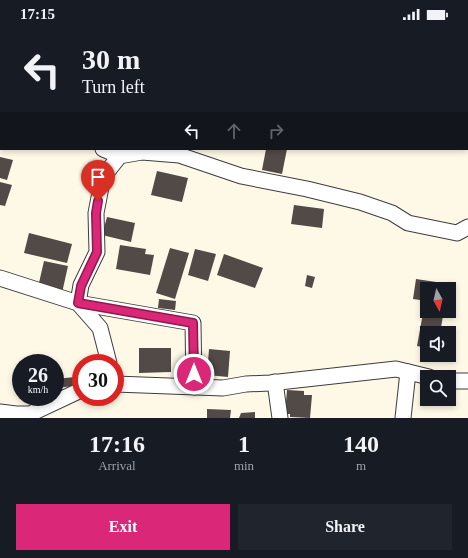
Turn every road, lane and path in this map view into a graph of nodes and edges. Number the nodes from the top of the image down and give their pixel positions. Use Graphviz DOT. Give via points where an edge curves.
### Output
graph roads {
  1 [pos="108,150"];
  2 [pos="122,153"];
  3 [pos="468,227"];
  4 [pos="0,278"];
  5 [pos="78,303"];
  6 [pos="107,354"];
  7 [pos="408,372"];
  8 [pos="420,375"];
  9 [pos="456,381"];
  10 [pos="468,381"];
  11 [pos="275,382"];
  12 [pos="124,384"];
  13 [pos="194,387"];
  14 [pos="72,395"];
  15 [pos="0,412"];
  16 [pos="40,414"];
  17 [pos="280,418"];
  18 [pos="403,418"];
  1 -- 2 [label="street"];
  2 -- 3 [label="street" via="179,155 241,176 360,202 408,223 457,233"];
  2 -- 5 [label="street" via="103,177 96,213 97,252 81,286"];
  4 -- 5 [label="street"];
  5 -- 6 [label="street" via="100,328"];
  5 -- 13 [label="street" via="193,323"];
  7 -- 8 [label="street"];
  7 -- 11 [label="street" via="396,369"];
  7 -- 18 [label="street"];
  9 -- 10 [label="street"];
  11 -- 13 [label="street" via="222,388"];
  11 -- 17 [label="street"];
  12 -- 13 [label="street"];
  14 -- 16 [label="street"];
  15 -- 16 [label="street"];
}
